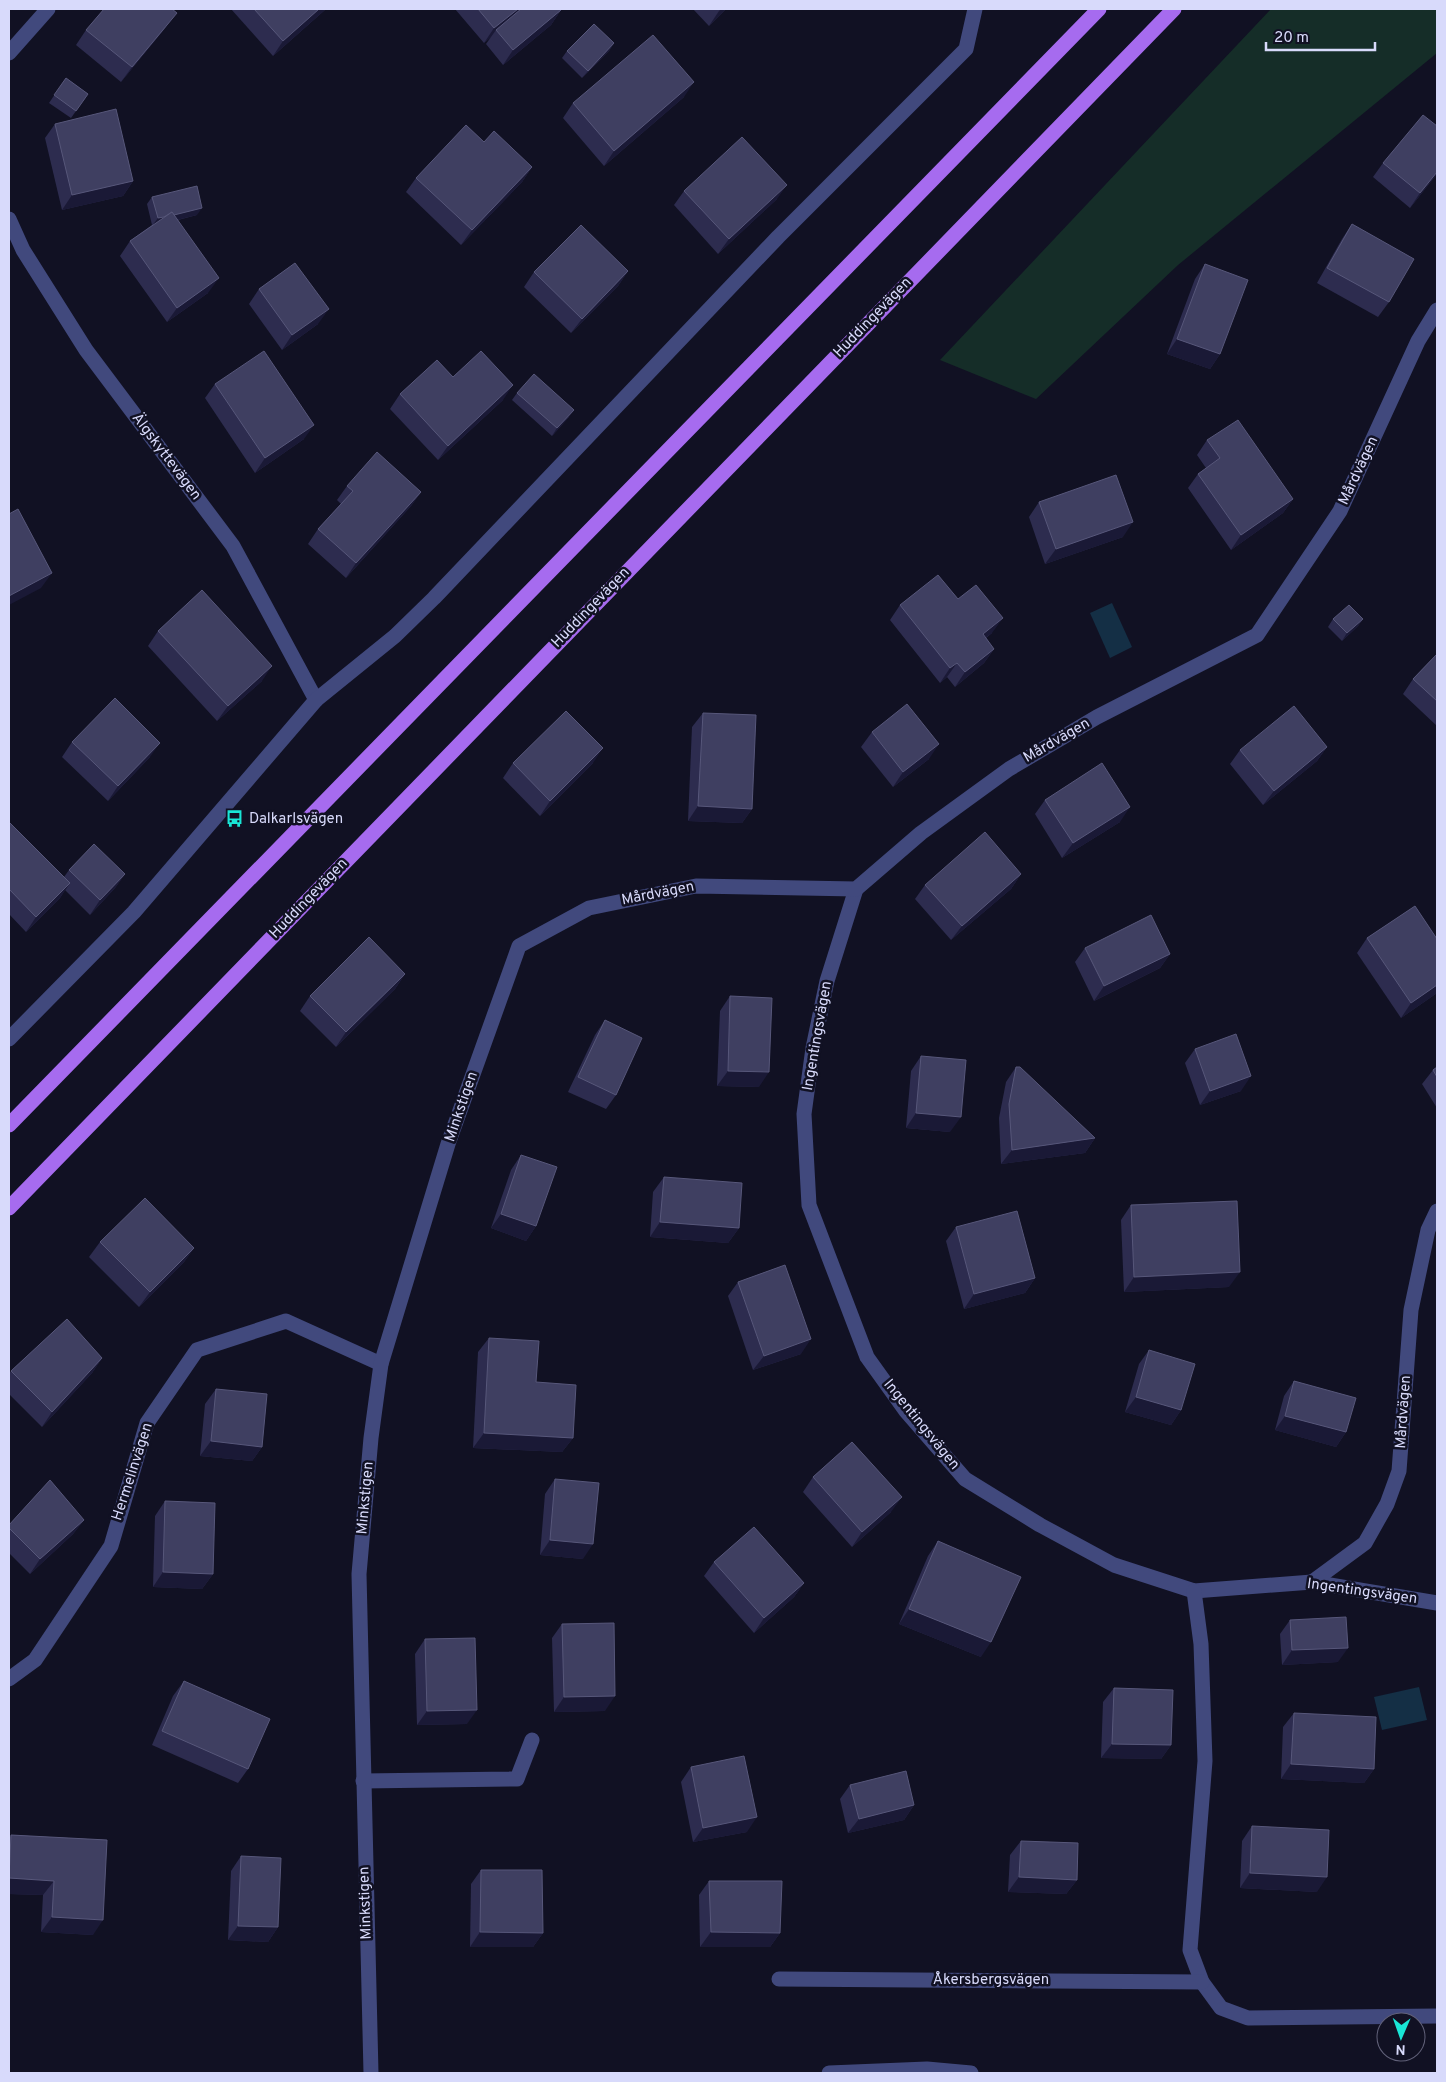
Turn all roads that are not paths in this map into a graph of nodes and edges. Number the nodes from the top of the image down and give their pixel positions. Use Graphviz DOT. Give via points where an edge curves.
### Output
graph roads {
  1 [pos="48,9"];
  2 [pos="975,9"];
  3 [pos="1099,9"];
  4 [pos="1174,9"];
  5 [pos="9,52"];
  6 [pos="9,219"];
  7 [pos="1437,310"];
  8 [pos="316,700"];
  9 [pos="856,889"];
  10 [pos="519,946"];
  11 [pos="9,1039"];
  12 [pos="9,1125"];
  13 [pos="9,1208"];
  14 [pos="1437,1211"];
  15 [pos="381,1364"];
  16 [pos="1312,1582"];
  17 [pos="1194,1592"];
  18 [pos="1437,1603"];
  19 [pos="9,1680"];
  20 [pos="532,1740"];
  21 [pos="363,1781"];
  22 [pos="779,1979"];
  23 [pos="1202,1982"];
  24 [pos="1437,2016"];
  25 [pos="371,2073"];
  26 [pos="829,2073"];
  27 [pos="971,2073"];
  1 -- 5 [label="street"];
  2 -- 8 [label="street" via="966,48 778,237 434,598 396,636"];
  3 -- 12 [label="main road"];
  4 -- 13 [label="main road, Huddingevägen"];
  6 -- 8 [label="street, Älgskyttevägen" via="23,250 86,350 233,546"];
  7 -- 9 [label="street, Mårdvägen" via="1418,341 1340,511 1257,635 1097,717 1009,769 921,832"];
  8 -- 11 [label="street" via="134,912"];
  9 -- 10 [label="street, Mårdvägen" via="696,886 589,908"];
  9 -- 17 [label="street, Ingentingsvägen" via="827,981 804,1114 809,1204 867,1357 905,1410 965,1479 1114,1565"];
  10 -- 15 [label="street, Minkstigen" via="448,1144"];
  14 -- 16 [label="street, Mårdvägen" via="1428,1230 1411,1310 1399,1471 1387,1504 1365,1542"];
  15 -- 19 [label="street, Hermelinvägen" via="286,1321 197,1350 147,1423 111,1546 35,1660"];
  15 -- 21 [label="street, Minkstigen" via="359,1574"];
  16 -- 17 [label="street, Ingentingsvägen"];
  16 -- 18 [label="street, Ingentingsvägen"];
  17 -- 23 [label="street" via="1201,1644 1205,1761 1190,1950"];
  20 -- 21 [label="street" via="517,1779"];
  21 -- 25 [label="street, Minkstigen"];
  22 -- 23 [label="street, Åkersbergsvägen"];
  23 -- 24 [label="street" via="1221,2008 1248,2018"];
  26 -- 27 [label="street" via="927,2069"];
}
